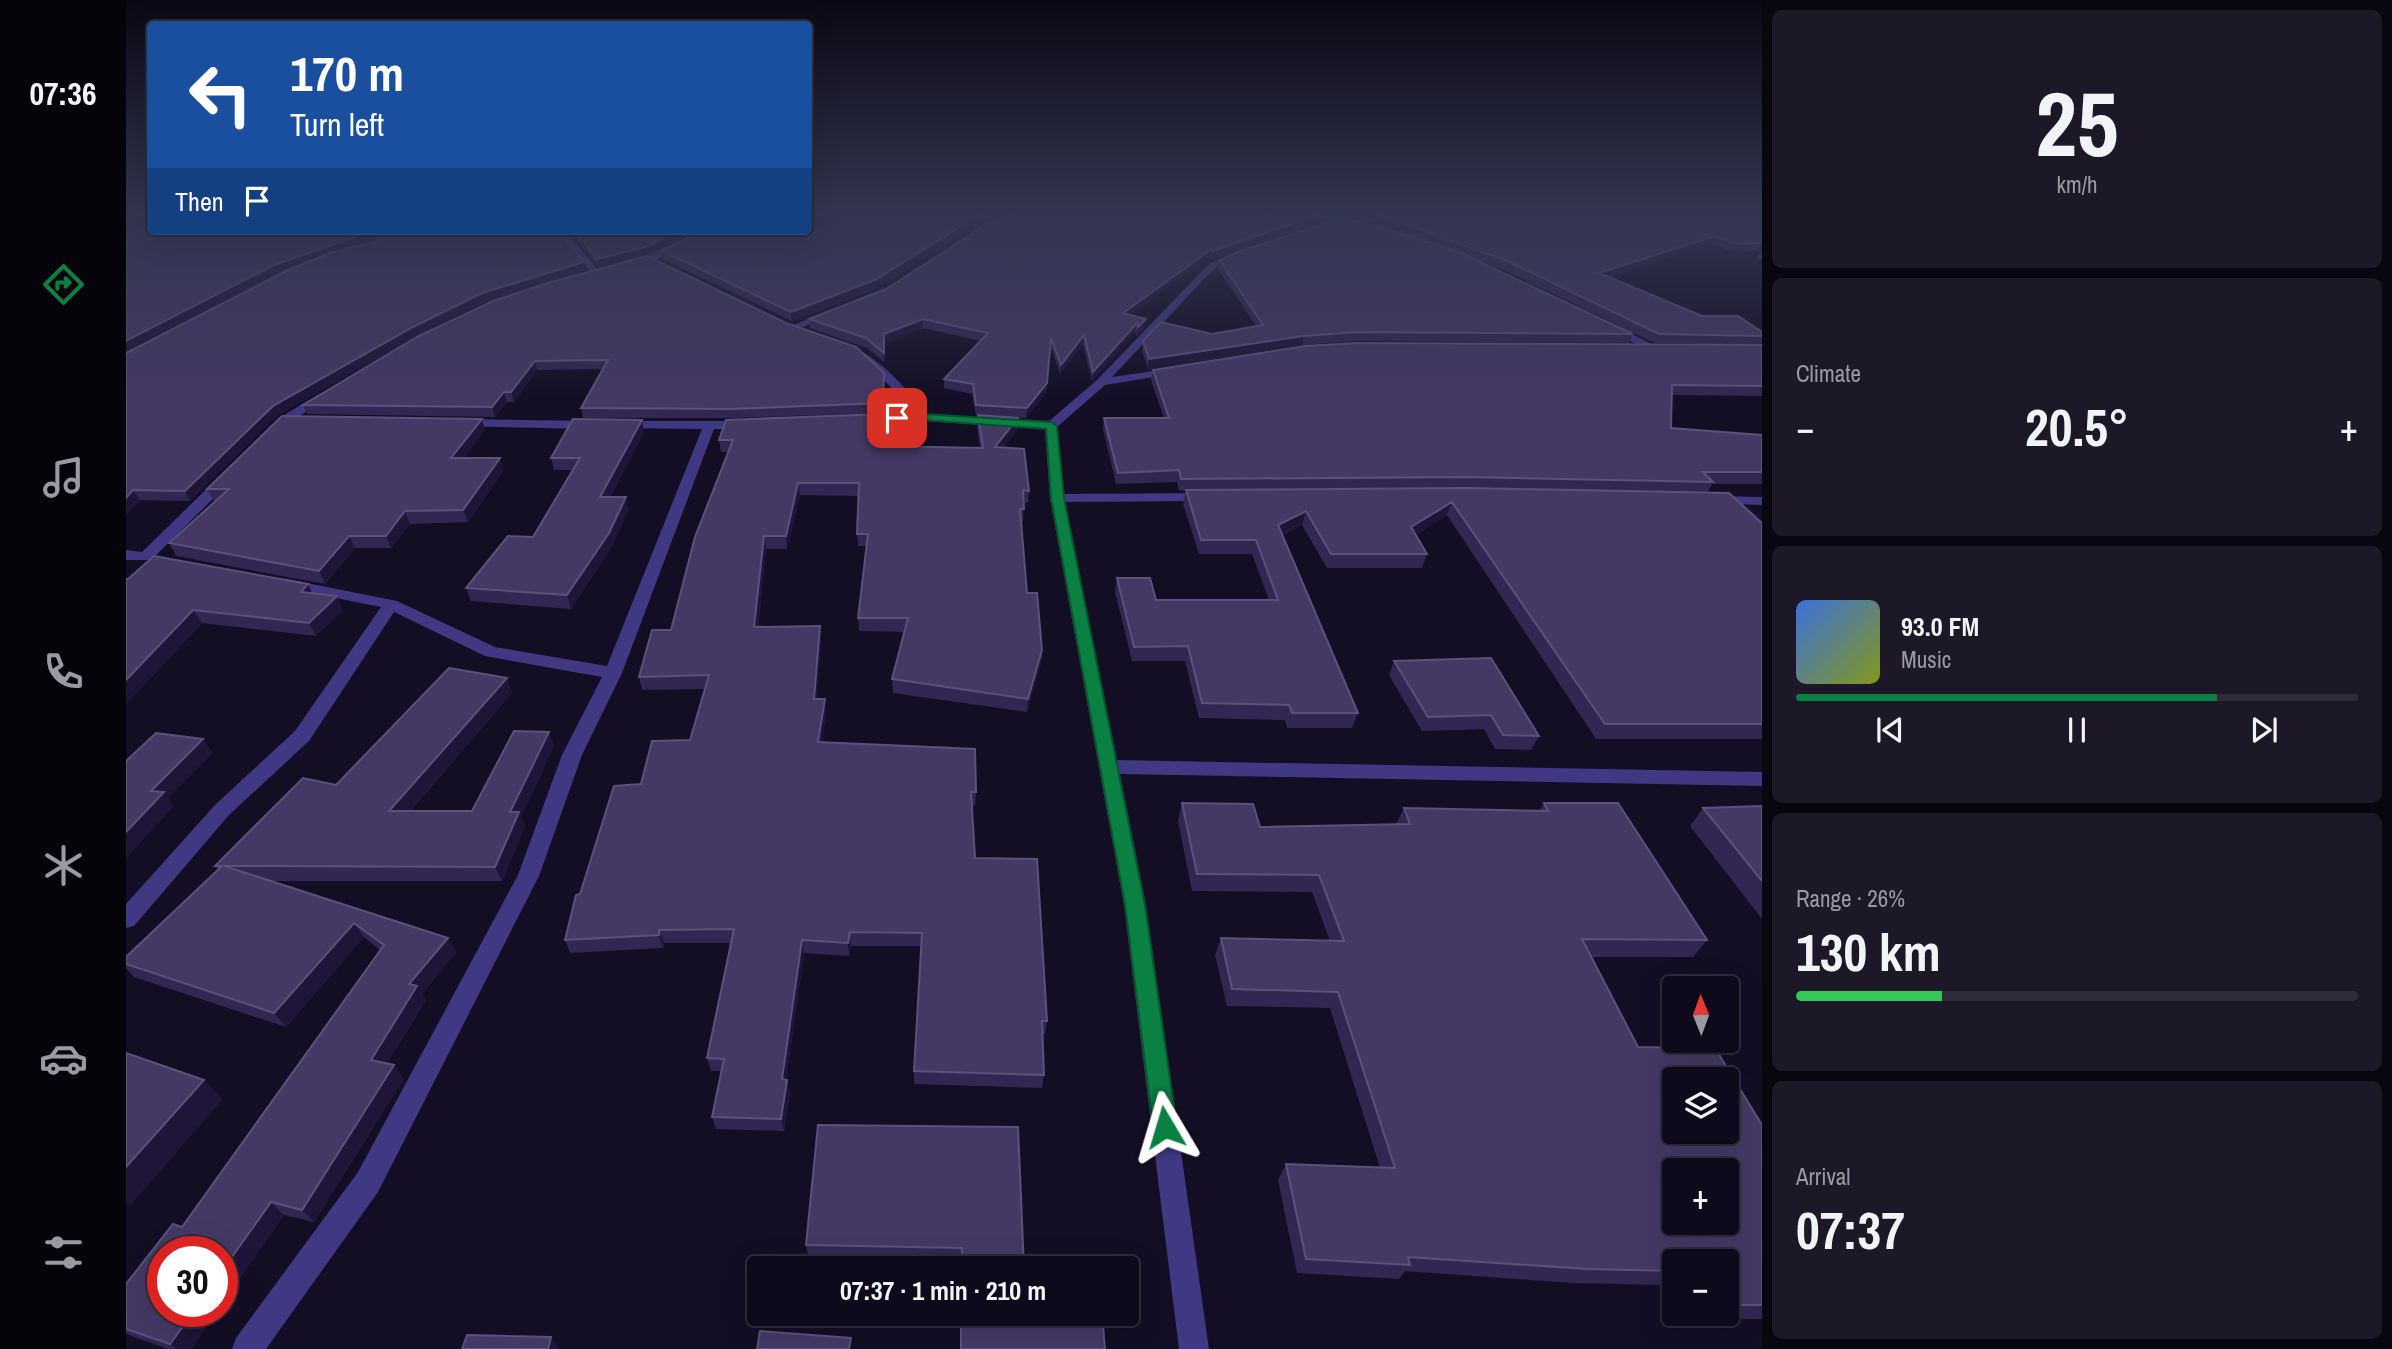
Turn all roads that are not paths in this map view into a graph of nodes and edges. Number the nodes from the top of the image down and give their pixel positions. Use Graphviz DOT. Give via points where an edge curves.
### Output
graph roads {
  1 [pos="1204,275"];
  2 [pos="841,309"];
  3 [pos="780,323"];
  4 [pos="1603,323"];
  5 [pos="792,328"];
  6 [pos="815,336"];
  7 [pos="827,340"];
  8 [pos="1625,348"];
  9 [pos="1652,348"];
  10 [pos="1666,348"];
  11 [pos="1184,369"];
  12 [pos="1101,382"];
  13 [pos="341,387"];
  14 [pos="924,417"];
  15 [pos="283,421"];
  16 [pos="311,421"];
  17 [pos="843,421"];
  18 [pos="448,423"];
  19 [pos="763,424"];
  20 [pos="709,426"];
  21 [pos="1051,426"];
  22 [pos="264,440"];
  23 [pos="234,469"];
  24 [pos="1225,496"];
  25 [pos="1057,498"];
  26 [pos="1694,499"];
  27 [pos="1762,501"];
  28 [pos="126,555"];
  29 [pos="146,557"];
  30 [pos="173,562"];
  31 [pos="268,581"];
  32 [pos="391,604"];
  33 [pos="612,673"];
  34 [pos="1109,767"];
  35 [pos="1762,779"];
  36 [pos="126,919"];
  37 [pos="247,1349"];
  38 [pos="1194,1349"];
  1 -- 12 [label="street"];
  2 -- 5 [label="street"];
  3 -- 5 [label="street"];
  4 -- 9 [label="street"];
  5 -- 6 [label="street"];
  7 -- 14 [label="street" via="862,352"];
  8 -- 9 [label="street"];
  9 -- 10 [label="street"];
  11 -- 12 [label="street"];
  12 -- 21 [label="street"];
  13 -- 15 [label="street"];
  14 -- 17 [label="street"];
  14 -- 21 [label="street"];
  15 -- 16 [label="street"];
  15 -- 22 [label="street"];
  18 -- 20 [label="street"];
  19 -- 20 [label="street"];
  20 -- 33 [label="street"];
  21 -- 25 [label="street"];
  23 -- 29 [label="street"];
  24 -- 25 [label="street"];
  25 -- 34 [label="street"];
  26 -- 27 [label="street"];
  28 -- 29 [label="street"];
  29 -- 30 [label="street"];
  31 -- 32 [label="street"];
  32 -- 33 [label="street" via="491,652"];
  32 -- 36 [label="street" via="302,736 222,810"];
  33 -- 37 [label="street" via="572,755 528,876 368,1182"];
  34 -- 35 [label="street"];
  34 -- 38 [label="street" via="1135,905"];
}
